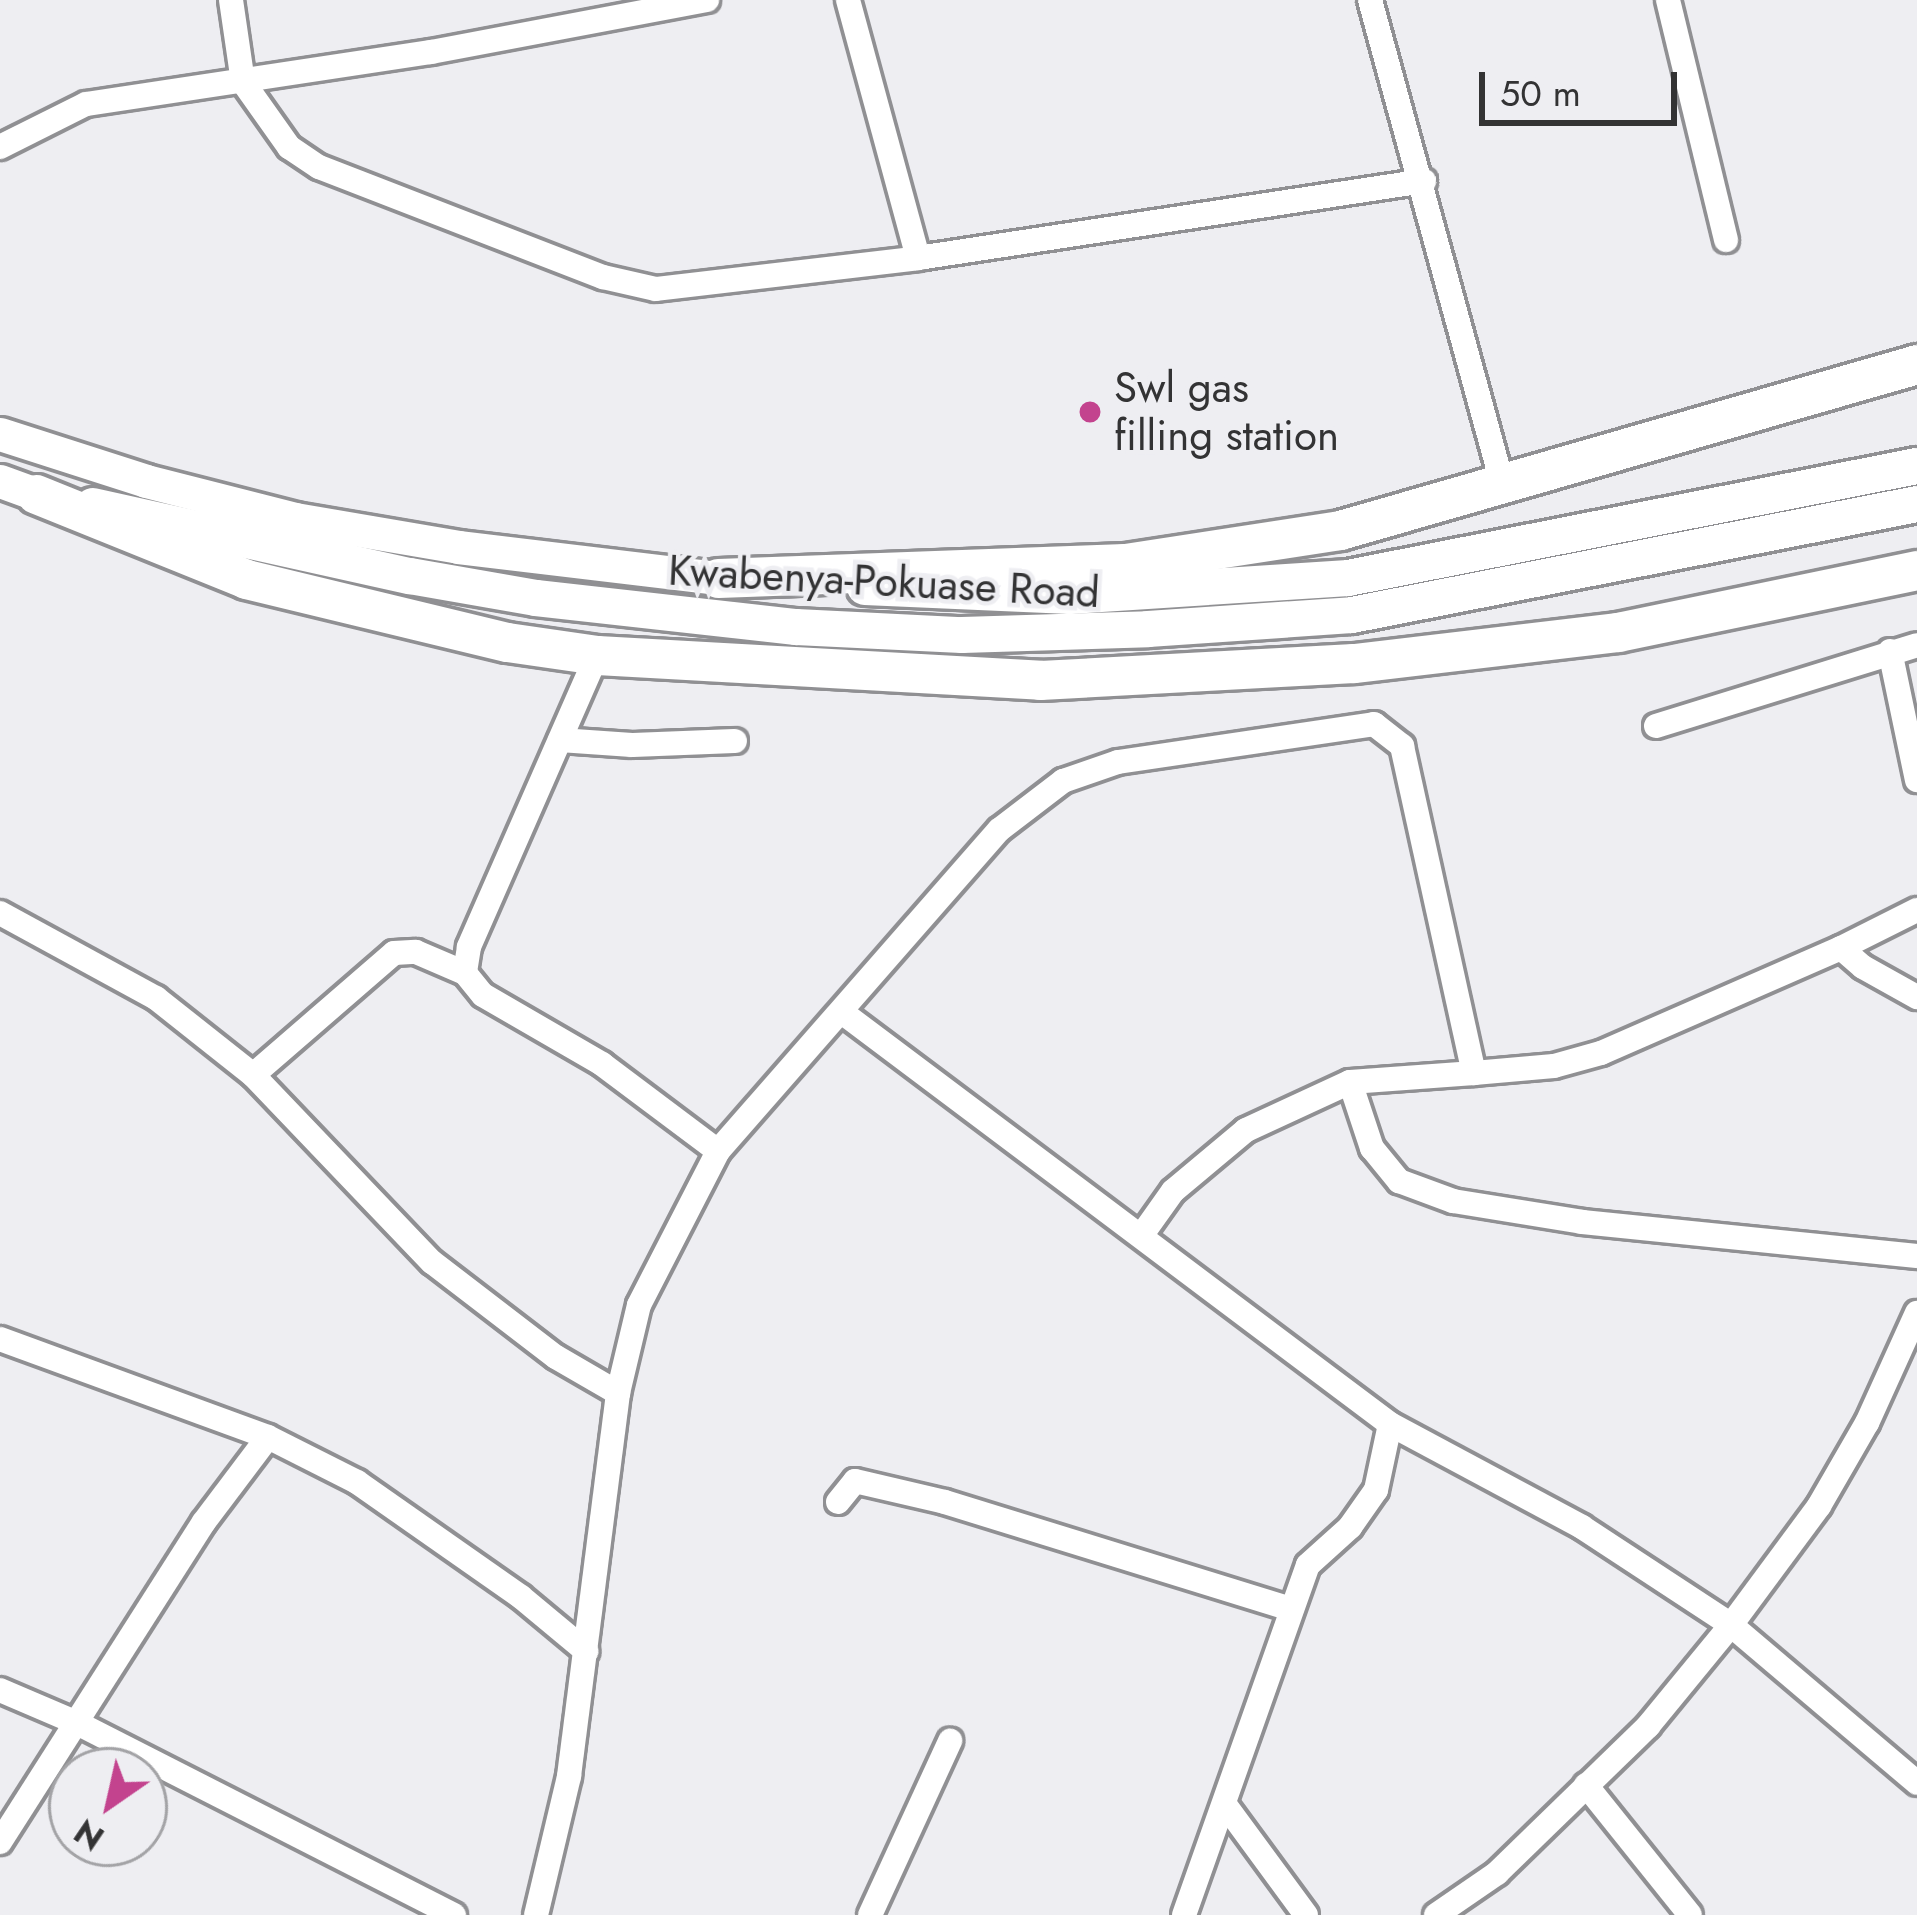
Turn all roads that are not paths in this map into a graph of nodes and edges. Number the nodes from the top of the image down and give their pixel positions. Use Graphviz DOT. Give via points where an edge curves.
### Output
graph roads {
  1 [pos="231,0"];
  2 [pos="707,0"];
  3 [pos="848,0"];
  4 [pos="1370,0"];
  5 [pos="1668,0"];
  6 [pos="243,82"];
  7 [pos="0,147"];
  8 [pos="1424,181"];
  9 [pos="1726,240"];
  10 [pos="918,258"];
  11 [pos="1917,364"];
  12 [pos="0,434"];
  13 [pos="1917,466"];
  14 [pos="1502,482"];
  15 [pos="18,488"];
  16 [pos="1917,504"];
  17 [pos="1917,570"];
  18 [pos="718,578"];
  19 [pos="1917,644"];
  20 [pos="1890,651"];
  21 [pos="597,656"];
  22 [pos="1657,726"];
  23 [pos="560,740"];
  24 [pos="735,741"];
  25 [pos="1917,780"];
  26 [pos="1917,910"];
  27 [pos="0,913"];
  28 [pos="1841,948"];
  29 [pos="465,973"];
  30 [pos="1917,997"];
  31 [pos="843,1013"];
  32 [pos="1474,1072"];
  33 [pos="253,1075"];
  34 [pos="1350,1082"];
  35 [pos="718,1151"];
  36 [pos="1141,1236"];
  37 [pos="1917,1256"];
  38 [pos="1917,1313"];
  39 [pos="0,1339"];
  40 [pos="618,1393"];
  41 [pos="1390,1424"];
  42 [pos="268,1437"];
  43 [pos="838,1502"];
  44 [pos="1290,1609"];
  45 [pos="1731,1624"];
  46 [pos="586,1651"];
  47 [pos="0,1690"];
  48 [pos="76,1723"];
  49 [pos="950,1742"];
  50 [pos="1917,1784"];
  51 [pos="1586,1785"];
  52 [pos="1226,1806"];
  53 [pos="0,1842"];
  54 [pos="454,1915"];
  55 [pos="536,1915"];
  56 [pos="870,1915"];
  57 [pos="1184,1915"];
  58 [pos="1306,1915"];
  59 [pos="1436,1915"];
  60 [pos="1690,1915"];
  1 -- 6 [label="street"];
  2 -- 6 [label="street"];
  3 -- 10 [label="street"];
  4 -- 8 [label="street"];
  5 -- 9 [label="street"];
  6 -- 7 [label="street" via="86,104"];
  6 -- 10 [label="street" via="289,147 319,167 603,277 656,289"];
  8 -- 10 [label="street"];
  8 -- 14 [label="street"];
  11 -- 14 [label="highway"];
  12 -- 18 [label="main road, Kwabenya-Pokuase Road" via="295,519"];
  13 -- 18 [label="main road, Kwabenya-Pokuase Road" via="1348,578 1070,596"];
  14 -- 18 [label="highway" via="1340,530 1125,563"];
  15 -- 16 [label="main road, Kwabenya-Pokuase Road" via="536,598 796,627 962,634 1352,615"];
  15 -- 21 [label="highway" via="246,579"];
  17 -- 21 [label="highway" via="1618,632 1250,671 1040,680"];
  19 -- 20 [label="street"];
  20 -- 22 [label="street"];
  20 -- 25 [label="street"];
  21 -- 23 [label="street"];
  23 -- 24 [label="street"];
  23 -- 29 [label="street"];
  26 -- 28 [label="street"];
  27 -- 33 [label="street" via="156,998"];
  28 -- 30 [label="street"];
  28 -- 32 [label="street" via="1601,1053"];
  29 -- 33 [label="street" via="416,952 394,953"];
  29 -- 35 [label="street" via="483,994 602,1064"];
  31 -- 32 [label="street" via="999,830 1063,782 1118,762 1374,724 1402,746"];
  31 -- 35 [label="street"];
  31 -- 36 [label="street"];
  32 -- 34 [label="street"];
  33 -- 40 [label="street" via="432,1262 556,1358"];
  34 -- 36 [label="street" via="1210,1155"];
  34 -- 37 [label="street" via="1372,1148 1399,1181 1453,1201"];
  35 -- 40 [label="street" via="639,1306"];
  36 -- 41 [label="street"];
  38 -- 45 [label="street" via="1819,1506"];
  39 -- 42 [label="street"];
  40 -- 46 [label="street"];
  41 -- 44 [label="street" via="1376,1490 1308,1565"];
  41 -- 45 [label="street" via="1614,1545"];
  42 -- 46 [label="street" via="357,1482"];
  42 -- 48 [label="street"];
  43 -- 44 [label="street" via="855,1481 923,1497"];
  44 -- 52 [label="street"];
  45 -- 50 [label="street"];
  45 -- 51 [label="street" via="1648,1726"];
  46 -- 55 [label="street" via="569,1776"];
  47 -- 48 [label="street"];
  48 -- 53 [label="street"];
  48 -- 54 [label="street"];
  49 -- 56 [label="street"];
  51 -- 59 [label="street" via="1497,1873"];
  51 -- 60 [label="street"];
  52 -- 57 [label="street"];
  52 -- 58 [label="street"];
}
